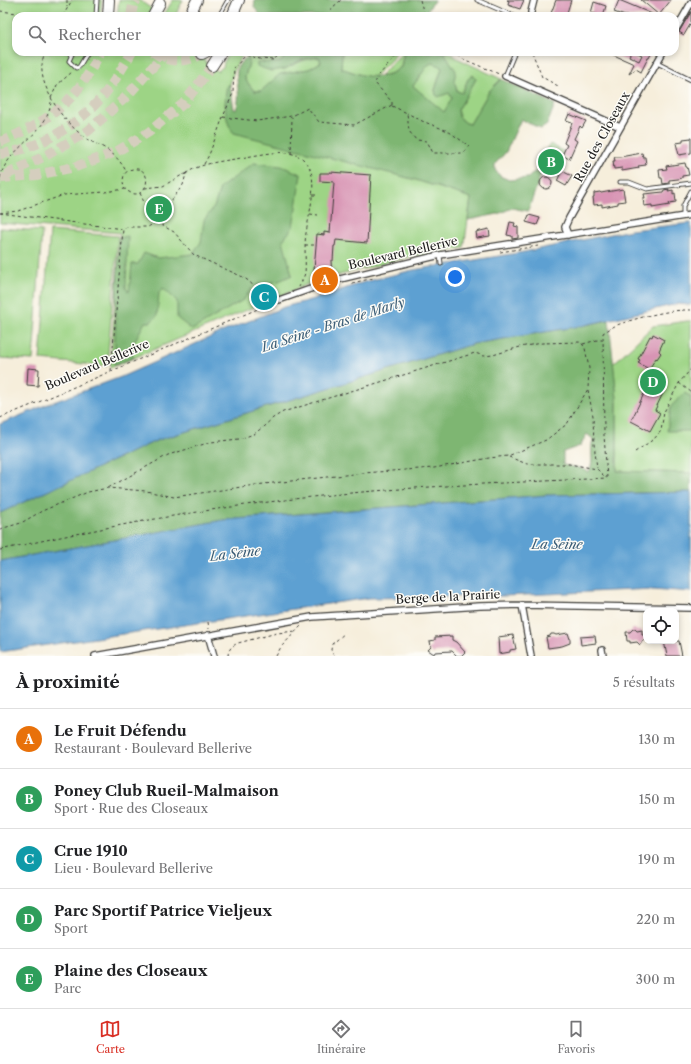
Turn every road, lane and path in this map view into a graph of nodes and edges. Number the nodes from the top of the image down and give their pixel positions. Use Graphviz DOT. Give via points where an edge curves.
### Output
graph roads {
  1 [pos="68,0"];
  2 [pos="72,0"];
  3 [pos="98,0"];
  4 [pos="109,0"];
  5 [pos="197,0"];
  6 [pos="228,0"];
  7 [pos="239,0"];
  8 [pos="245,0"];
  9 [pos="341,0"];
  10 [pos="420,0"];
  11 [pos="477,0"];
  12 [pos="534,0"];
  13 [pos="160,3"];
  14 [pos="691,3"];
  15 [pos="68,8"];
  16 [pos="0,12"];
  17 [pos="66,12"];
  18 [pos="96,12"];
  19 [pos="108,12"];
  20 [pos="155,12"];
  21 [pos="191,12"];
  22 [pos="221,12"];
  23 [pos="234,12"];
  24 [pos="240,12"];
  25 [pos="329,12"];
  26 [pos="423,12"];
  27 [pos="505,12"];
  28 [pos="531,12"];
  29 [pos="12,13"];
  30 [pos="679,24"];
  31 [pos="44,56"];
  32 [pos="71,56"];
  33 [pos="86,56"];
  34 [pos="218,56"];
  35 [pos="245,56"];
  36 [pos="250,56"];
  37 [pos="278,56"];
  38 [pos="396,56"];
  39 [pos="459,56"];
  40 [pos="513,56"];
  41 [pos="534,56"];
  42 [pos="661,56"];
  43 [pos="657,63"];
  44 [pos="212,66"];
  45 [pos="76,68"];
  46 [pos="505,76"];
  47 [pos="691,80"];
  48 [pos="558,86"];
  49 [pos="51,100"];
  50 [pos="392,105"];
  51 [pos="407,113"];
  52 [pos="292,116"];
  53 [pos="223,117"];
  54 [pos="620,126"];
  55 [pos="291,154"];
  56 [pos="204,165"];
  57 [pos="127,172"];
  58 [pos="186,174"];
  59 [pos="0,178"];
  60 [pos="620,182"];
  61 [pos="691,183"];
  62 [pos="145,188"];
  63 [pos="125,189"];
  64 [pos="691,191"];
  65 [pos="139,193"];
  66 [pos="312,195"];
  67 [pos="319,195"];
  68 [pos="0,213"];
  69 [pos="309,214"];
  70 [pos="318,215"];
  71 [pos="691,215"];
  72 [pos="683,216"];
  73 [pos="155,222"];
  74 [pos="153,224"];
  75 [pos="123,229"];
  76 [pos="568,235"];
  77 [pos="304,245"];
  78 [pos="316,245"];
  79 [pos="440,255"];
  80 [pos="441,264"];
  81 [pos="295,294"];
  82 [pos="279,300"];
  83 [pos="691,310"];
  84 [pos="604,340"];
  85 [pos="583,344"];
  86 [pos="691,369"];
  87 [pos="111,371"];
  88 [pos="679,383"];
  89 [pos="588,389"];
  90 [pos="691,392"];
  91 [pos="0,418"];
  92 [pos="635,452"];
  93 [pos="508,456"];
  94 [pos="597,469"];
  95 [pos="607,478"];
  96 [pos="108,488"];
  97 [pos="0,529"];
  98 [pos="0,550"];
  99 [pos="522,605"];
  100 [pos="691,608"];
  101 [pos="307,618"];
  102 [pos="208,622"];
  103 [pos="296,631"];
  104 [pos="345,633"];
  105 [pos="210,635"];
  106 [pos="95,656"];
  107 [pos="214,656"];
  108 [pos="228,656"];
  109 [pos="276,656"];
  110 [pos="334,656"];
  111 [pos="530,656"];
  1 -- 15 [label="path"];
  2 -- 15 [label="path"];
  3 -- 18 [label="lane"];
  4 -- 19 [label="highway"];
  5 -- 21 [label="highway"];
  6 -- 22 [label="lane"];
  7 -- 23 [label="highway"];
  8 -- 24 [label="highway"];
  9 -- 25 [label="path"];
  10 -- 26 [label="path"];
  11 -- 27 [label="lane"];
  12 -- 28 [label="street"];
  13 -- 20 [label="highway"];
  14 -- 30 [label="street"];
  15 -- 17 [label="path"];
  16 -- 29 [label="path"];
  31 -- 49 [label="path" via="43,79"];
  32 -- 45 [label="lane" via="69,62"];
  33 -- 45 [label="lane"];
  34 -- 44 [label="highway"];
  35 -- 53 [label="path" via="234,68 233,93"];
  36 -- 37 [label="path" via="274,60"];
  38 -- 50 [label="path" via="375,83"];
  39 -- 46 [label="path"];
  40 -- 46 [label="lane"];
  41 -- 48 [label="path" via="542,77"];
  42 -- 43 [label="street, Rue des Closeaux"];
  43 -- 47 [label="lane"];
  43 -- 54 [label="street, Rue des Closeaux"];
  45 -- 49 [label="path" via="57,85"];
  46 -- 54 [label="street" via="554,95"];
  49 -- 57 [label="path" via="67,122 88,140 106,149 119,160"];
  49 -- 59 [label="path" via="40,126 15,152 4,167"];
  50 -- 51 [label="path"];
  50 -- 52 [label="path" via="354,125 319,122 308,108"];
  51 -- 51 [label="path" via="409,131 416,140 427,141 433,153 464,154 469,146 448,131"];
  52 -- 53 [label="path" via="257,121"];
  52 -- 55 [label="path"];
  53 -- 56 [label="path"];
  54 -- 76 [label="street, Rue des Closeaux" via="569,218 565,227"];
  55 -- 56 [label="path" via="273,153"];
  55 -- 66 [label="path" via="300,156 308,164"];
  56 -- 58 [label="path"];
  57 -- 62 [label="path" via="134,169 144,173 147,180"];
  57 -- 63 [label="path" via="122,182"];
  58 -- 62 [label="path" via="163,186"];
  58 -- 73 [label="path" via="183,185 165,213"];
  60 -- 61 [label="lane" via="629,182 647,189"];
  62 -- 65 [label="path"];
  63 -- 65 [label="path" via="131,193"];
  63 -- 68 [label="path" via="64,195 18,211"];
  64 -- 72 [label="lane" via="683,206"];
  65 -- 74 [label="path"];
  66 -- 67 [label="path"];
  66 -- 69 [label="path"];
  68 -- 75 [label="path"];
  69 -- 70 [label="path"];
  69 -- 77 [label="path"];
  71 -- 72 [label="street, Boulevard Bellerive"];
  72 -- 76 [label="street, Boulevard Bellerive"];
  73 -- 74 [label="path"];
  73 -- 82 [label="path" via="174,232 194,255 243,277 254,287"];
  74 -- 75 [label="path" via="148,227"];
  75 -- 87 [label="path"];
  76 -- 79 [label="street, Boulevard Bellerive"];
  77 -- 78 [label="path"];
  77 -- 81 [label="path" via="305,274"];
  79 -- 80 [label="lane"];
  79 -- 81 [label="street, Boulevard Bellerive" via="336,280"];
  81 -- 82 [label="street, Boulevard Bellerive"];
  82 -- 87 [label="path, Boulevard Bellerive"];
  83 -- 84 [label="path" via="680,309 616,325 604,333"];
  84 -- 85 [label="path"];
  84 -- 95 [label="path" via="604,435"];
  85 -- 89 [label="path" via="589,368"];
  85 -- 96 [label="path" via="542,343 493,355 475,353 442,363 283,412 254,434 239,439 211,442 168,455"];
  86 -- 88 [label="path"];
  87 -- 91 [label="path, Boulevard Bellerive"];
  88 -- 90 [label="path"];
  88 -- 92 [label="path" via="664,412 661,430 654,439"];
  89 -- 93 [label="path" via="567,424 546,440"];
  89 -- 94 [label="path"];
  93 -- 94 [label="path" via="527,464 569,464"];
  93 -- 96 [label="path" via="434,468 255,485 174,497 146,491"];
  94 -- 95 [label="path"];
  95 -- 98 [label="path" via="310,497 193,512"];
  96 -- 97 [label="path" via="88,492 42,511 21,523"];
  99 -- 100 [label="street, Berge de la Prairie"];
  99 -- 101 [label="street, Berge de la Prairie"];
  99 -- 111 [label="street"];
  101 -- 103 [label="path"];
  101 -- 105 [label="street, Berge de la Prairie"];
  102 -- 105 [label="path"];
  103 -- 108 [label="path" via="238,643 232,646"];
  103 -- 109 [label="path"];
  104 -- 110 [label="path" via="332,644"];
  105 -- 106 [label="street, Berge de la Prairie"];
  105 -- 107 [label="street"];
}
